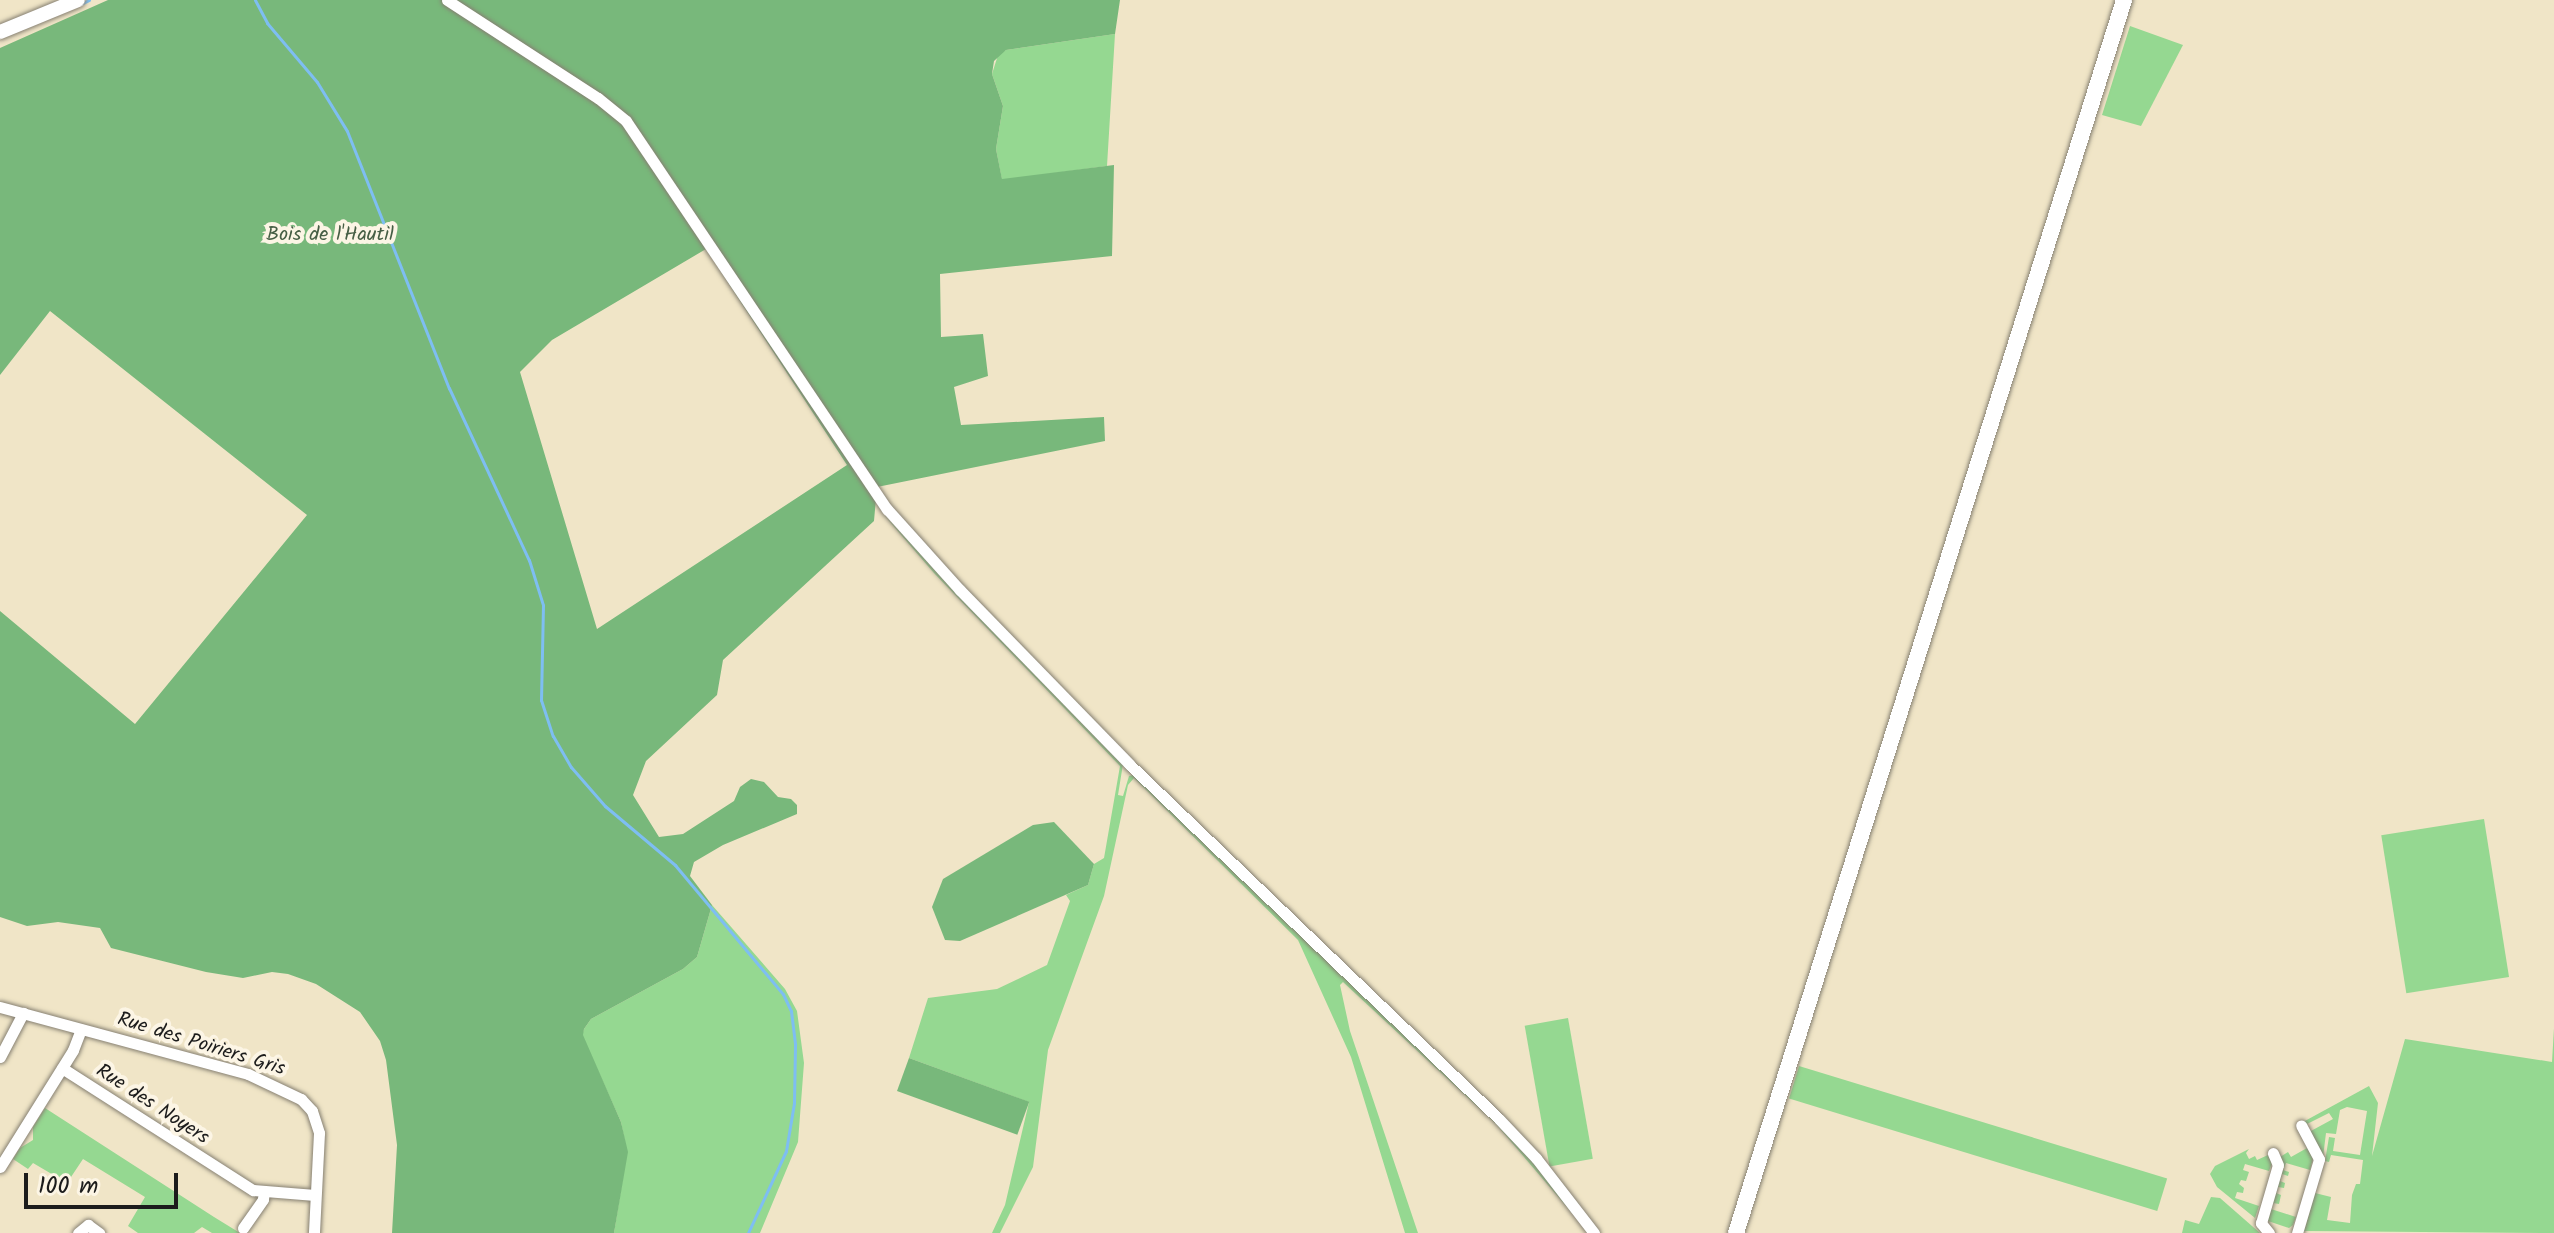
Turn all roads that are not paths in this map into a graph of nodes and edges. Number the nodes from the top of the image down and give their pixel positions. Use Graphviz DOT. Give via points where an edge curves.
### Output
graph roads {
  1 [pos="78,0"];
  2 [pos="447,0"];
  3 [pos="2124,0"];
  4 [pos="0,32"];
  5 [pos="0,1007"];
  6 [pos="23,1013"];
  7 [pos="81,1029"];
  8 [pos="0,1057"];
  9 [pos="62,1068"];
  10 [pos="2301,1125"];
  11 [pos="2273,1153"];
  12 [pos="0,1167"];
  13 [pos="264,1191"];
  14 [pos="315,1195"];
  15 [pos="243,1228"];
  16 [pos="2266,1230"];
  17 [pos="78,1233"];
  18 [pos="99,1233"];
  19 [pos="314,1233"];
  20 [pos="1594,1233"];
  21 [pos="1736,1233"];
  22 [pos="2297,1233"];
  1 -- 4 [label="street"];
  2 -- 20 [label="street" via="626,121 887,509 1140,775 1499,1119"];
  3 -- 21 [label="main road"];
  5 -- 6 [label="street, Rue des Poiriers Gris"];
  6 -- 7 [label="street, Rue des Poiriers Gris"];
  6 -- 8 [label="street"];
  7 -- 9 [label="street"];
  7 -- 14 [label="street, Rue des Poiriers Gris" via="248,1074 301,1099 312,1111 319,1133"];
  9 -- 12 [label="street"];
  9 -- 13 [label="street, Rue des Noyers" via="243,1184"];
  10 -- 22 [label="street" via="2319,1161"];
  11 -- 16 [label="street" via="2278,1165"];
  13 -- 14 [label="street, Rue des Noyers"];
  13 -- 15 [label="street"];
  14 -- 19 [label="street, Rue des Poiriers Gris"];
  17 -- 18 [label="street" via="88,1225"];
}
